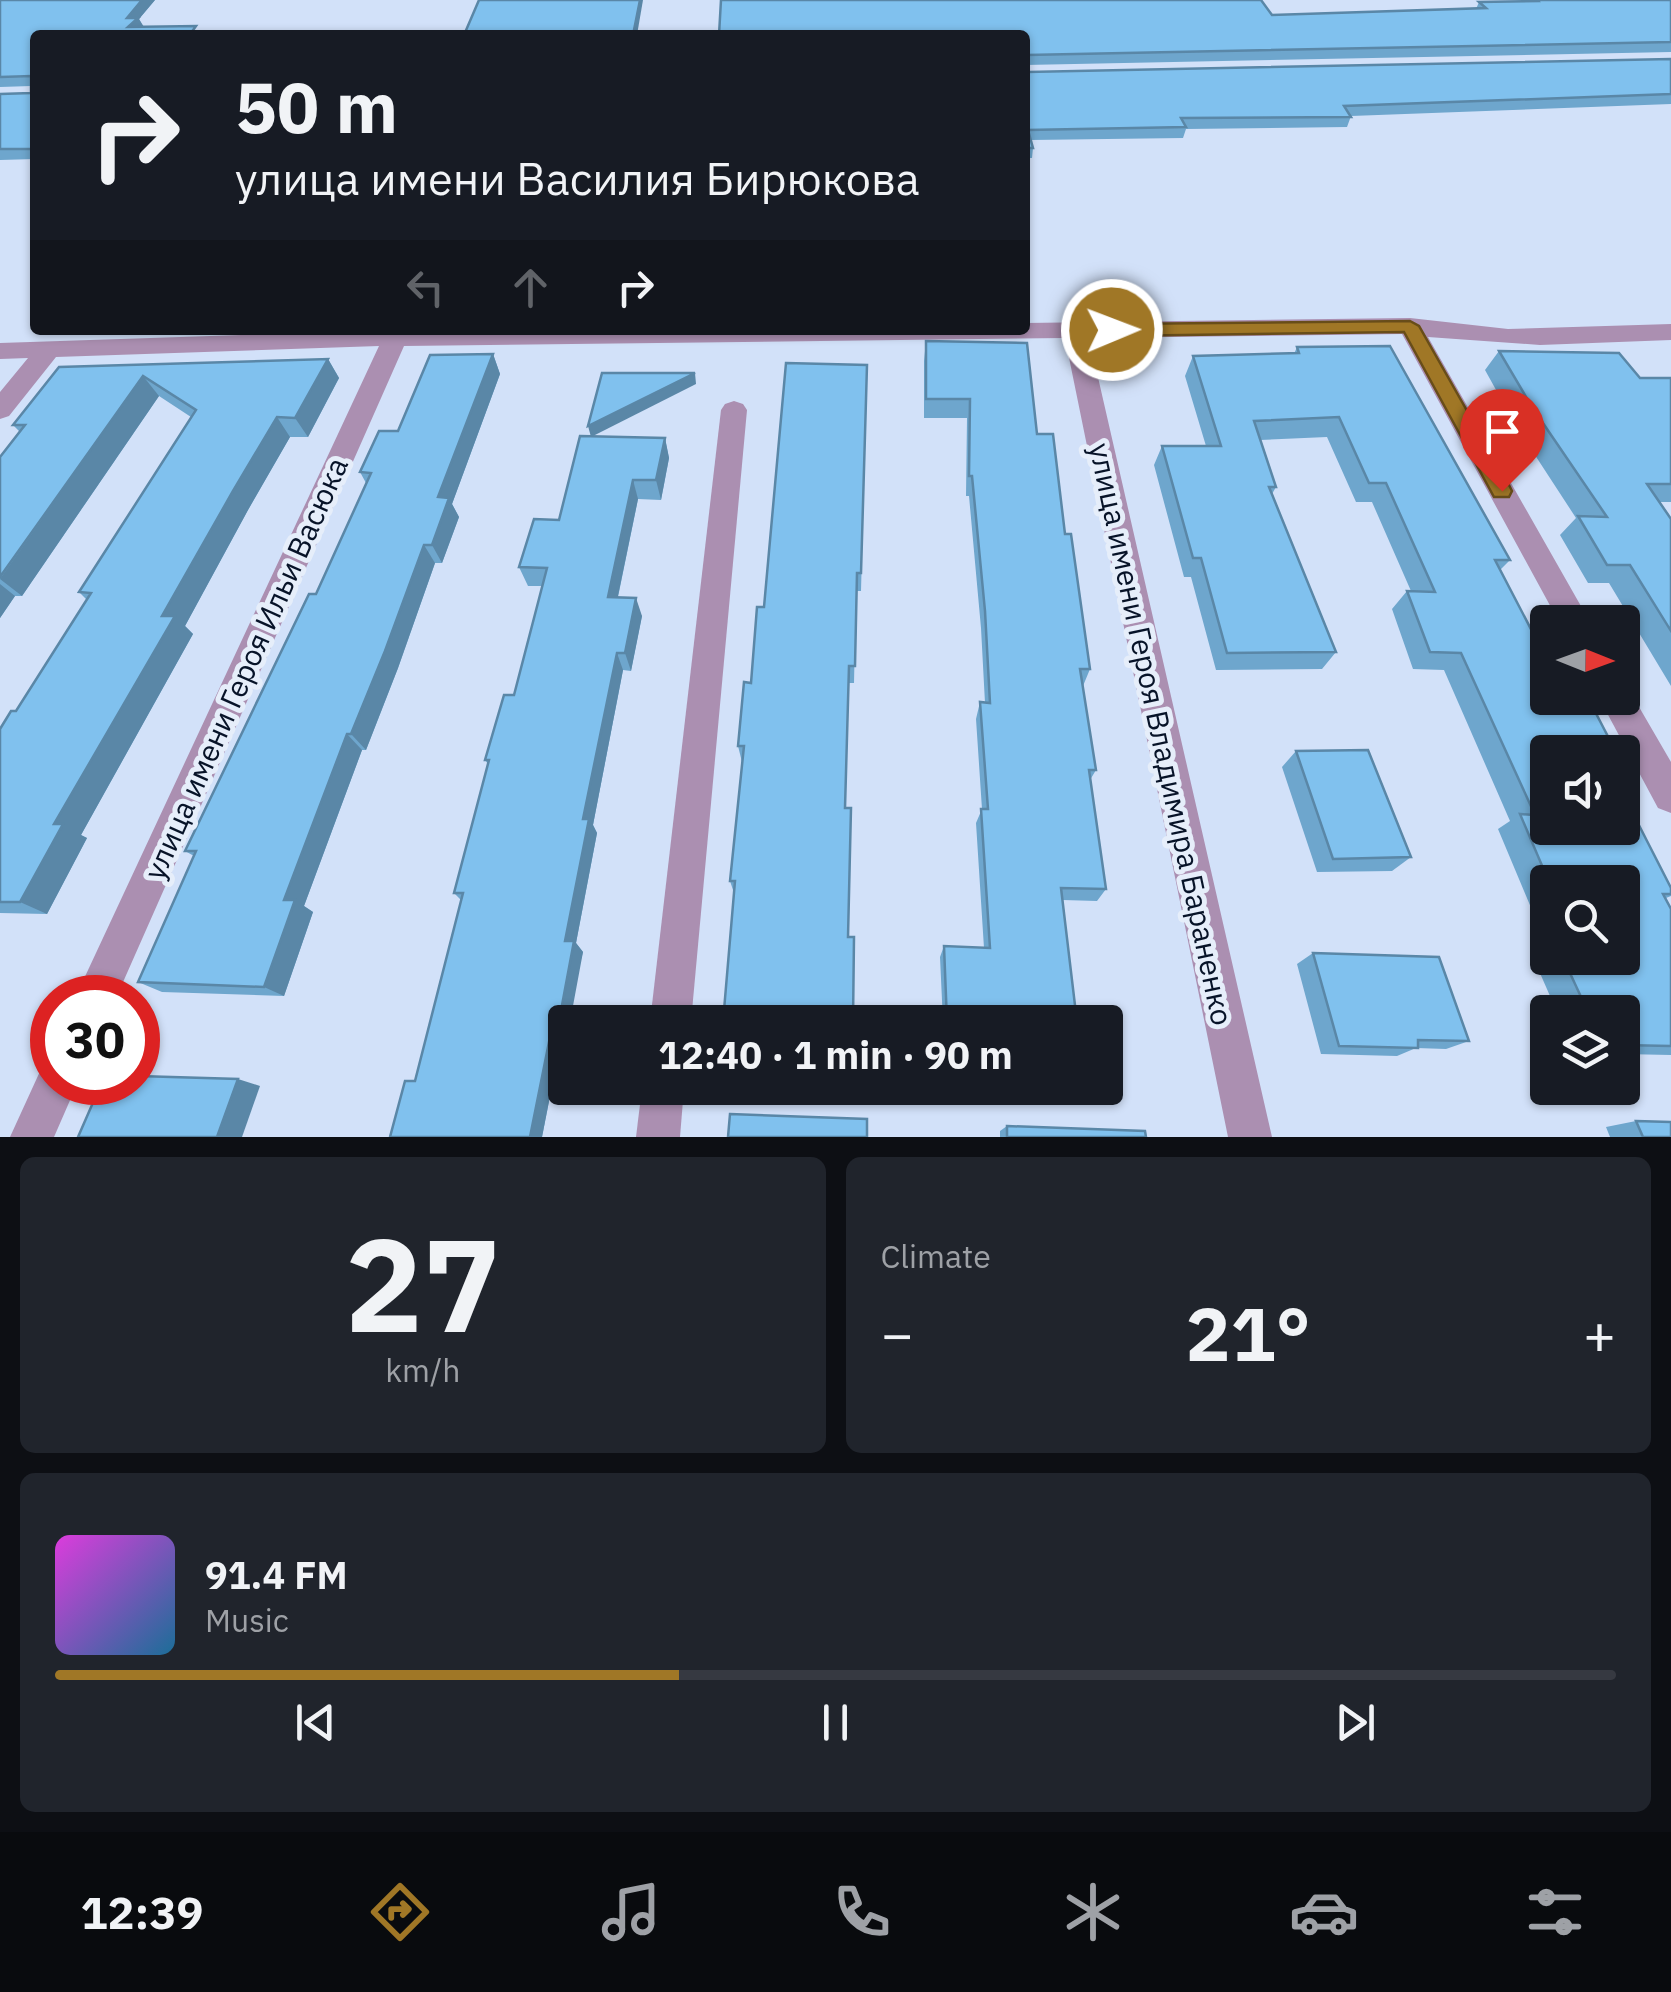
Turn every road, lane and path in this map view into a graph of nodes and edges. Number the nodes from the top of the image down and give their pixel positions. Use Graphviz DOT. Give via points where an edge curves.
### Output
graph roads {
  1 [pos="1410,326"];
  2 [pos="1075,330"];
  3 [pos="1030,331"];
  4 [pos="1671,332"];
  5 [pos="650,335"];
  6 [pos="395,338"];
  7 [pos="49,349"];
  8 [pos="0,350"];
  9 [pos="0,410"];
  10 [pos="734,410"];
  11 [pos="1566,605"];
  12 [pos="1626,715"];
  13 [pos="1671,796"];
  14 [pos="106,975"];
  15 [pos="672,1005"];
  16 [pos="47,1105"];
  17 [pos="661,1105"];
  18 [pos="32,1137"];
  19 [pos="658,1137"];
  20 [pos="1250,1137"];
  1 -- 2 [label="street"];
  1 -- 4 [label="street" via="1524,340"];
  1 -- 11 [label="street"];
  2 -- 3 [label="street"];
  2 -- 20 [label="street, улица имени Героя Владимира Бараненко"];
  5 -- 6 [label="street"];
  6 -- 7 [label="street"];
  6 -- 14 [label="street, улица имени Героя Ильи Васюка"];
  7 -- 8 [label="street"];
  7 -- 9 [label="street"];
  10 -- 15 [label="street"];
  12 -- 13 [label="street"];
  16 -- 18 [label="street"];
  17 -- 19 [label="street"];
}
